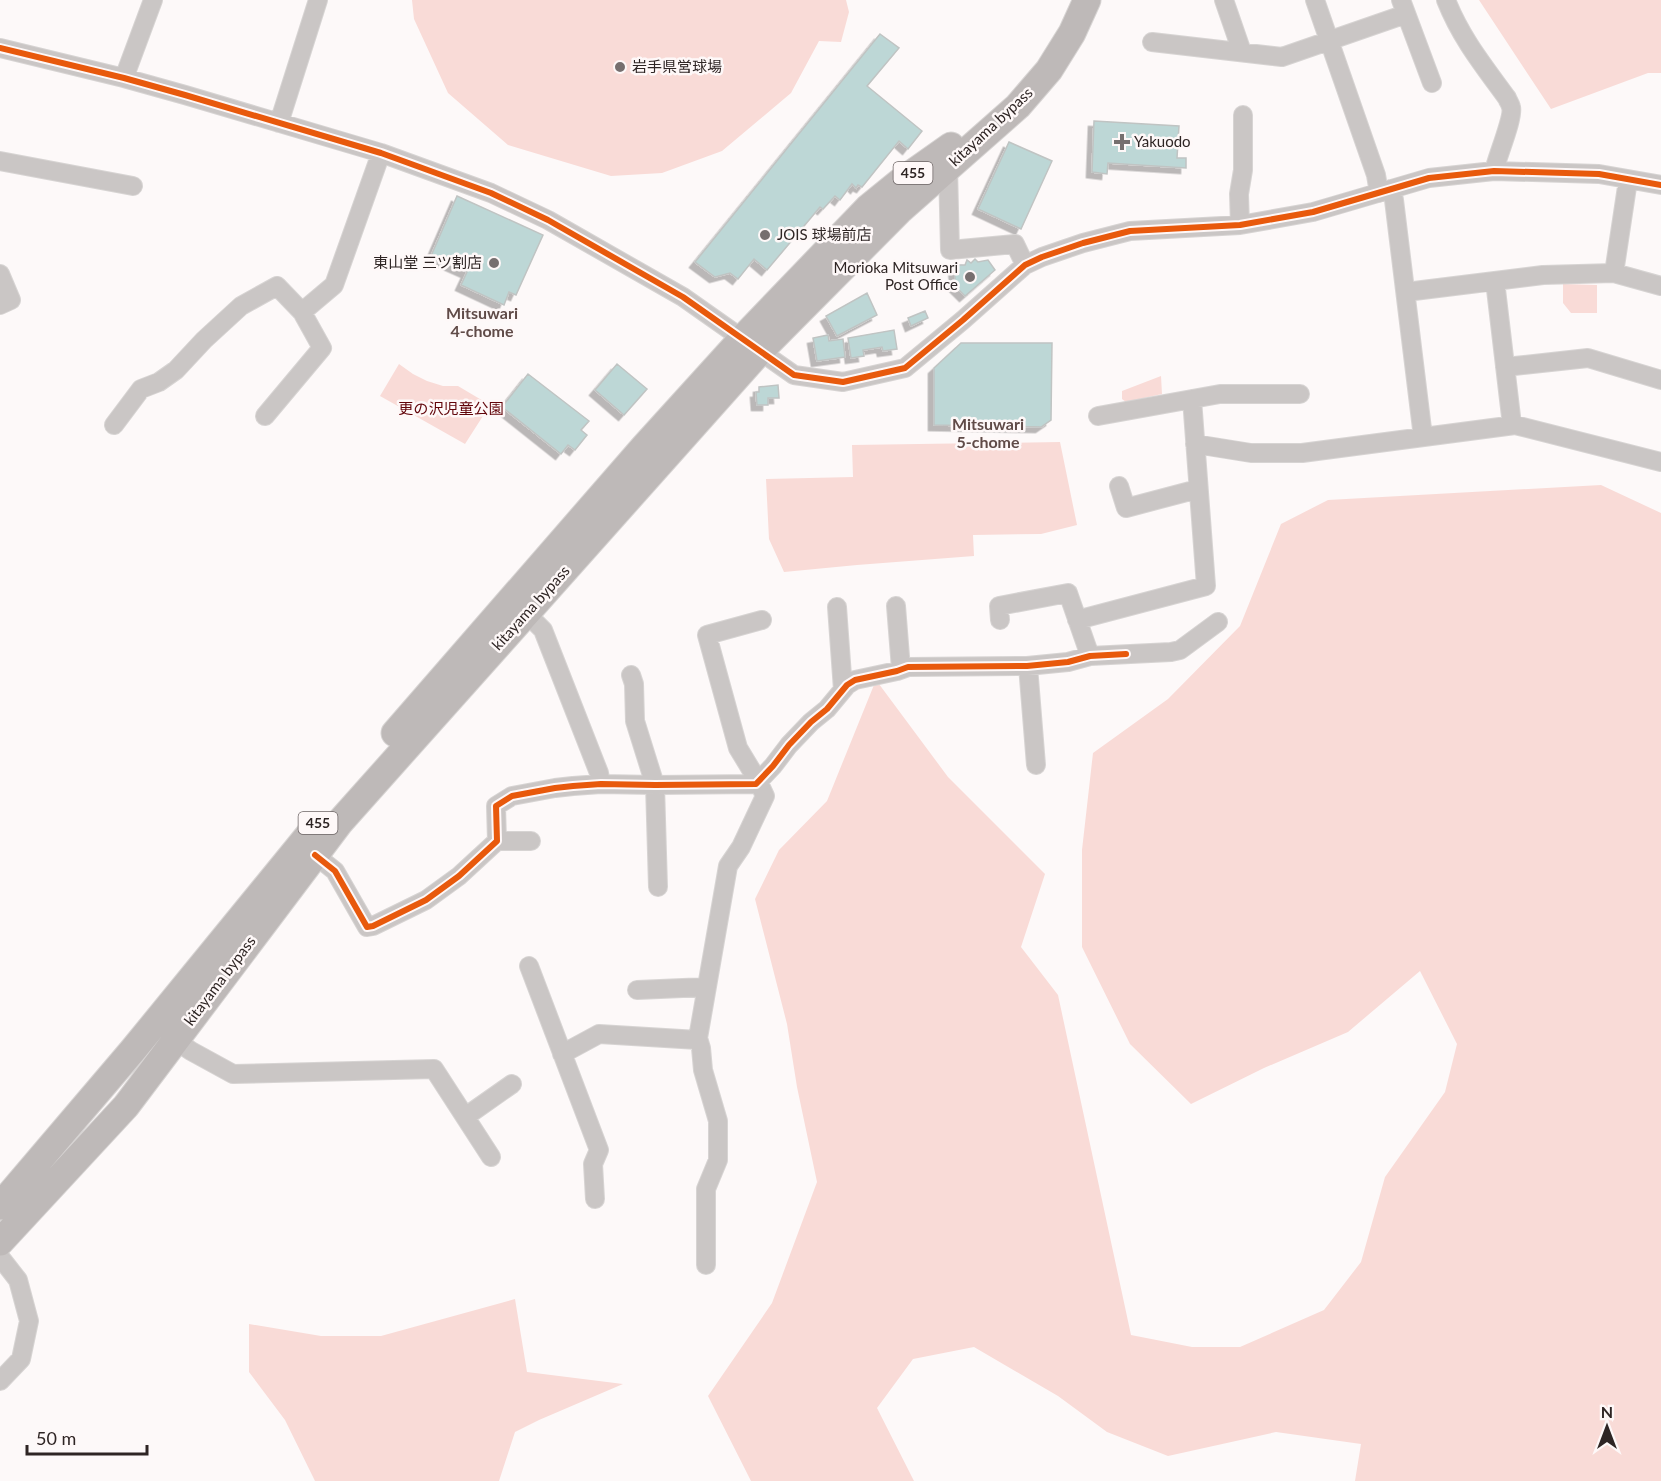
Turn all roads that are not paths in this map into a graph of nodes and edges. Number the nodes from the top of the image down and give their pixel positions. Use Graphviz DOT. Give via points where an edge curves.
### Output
graph roads {
  1 [pos="153,0"];
  2 [pos="318,0"];
  3 [pos="1071,0"];
  4 [pos="1087,0"];
  5 [pos="1224,0"];
  6 [pos="1315,0"];
  7 [pos="1446,0"];
  8 [pos="1404,7"];
  9 [pos="1329,40"];
  10 [pos="1152,42"];
  11 [pos="1242,52"];
  12 [pos="0,54"];
  13 [pos="124,78"];
  14 [pos="1432,83"];
  15 [pos="1243,115"];
  16 [pos="279,123"];
  17 [pos="381,153"];
  18 [pos="0,162"];
  19 [pos="948,168"];
  20 [pos="1494,171"];
  21 [pos="1628,180"];
  22 [pos="1661,185"];
  23 [pos="133,186"];
  24 [pos="1385,191"];
  25 [pos="1240,225"];
  26 [pos="1025,265"];
  27 [pos="1614,273"];
  28 [pos="0,274"];
  29 [pos="1495,281"];
  30 [pos="1661,286"];
  31 [pos="1406,292"];
  32 [pos="0,305"];
  33 [pos="302,312"];
  34 [pos="752,345"];
  35 [pos="1505,367"];
  36 [pos="1661,380"];
  37 [pos="1300,394"];
  38 [pos="1192,399"];
  39 [pos="266,416"];
  40 [pos="1098,416"];
  41 [pos="114,425"];
  42 [pos="1512,425"];
  43 [pos="1423,437"];
  44 [pos="1195,444"];
  45 [pos="1661,462"];
  46 [pos="1119,486"];
  47 [pos="1198,489"];
  48 [pos="896,606"];
  49 [pos="837,607"];
  50 [pos="527,614"];
  51 [pos="762,620"];
  52 [pos="1077,620"];
  53 [pos="1000,621"];
  54 [pos="1218,622"];
  55 [pos="1090,656"];
  56 [pos="1028,666"];
  57 [pos="901,669"];
  58 [pos="631,675"];
  59 [pos="843,690"];
  60 [pos="1036,765"];
  61 [pos="758,781"];
  62 [pos="601,784"];
  63 [pos="655,785"];
  64 [pos="497,841"];
  65 [pos="531,841"];
  66 [pos="315,855"];
  67 [pos="658,887"];
  68 [pos="529,966"];
  69 [pos="706,987"];
  70 [pos="637,990"];
  71 [pos="175,1040"];
  72 [pos="698,1040"];
  73 [pos="562,1054"];
  74 [pos="512,1084"];
  75 [pos="465,1117"];
  76 [pos="491,1157"];
  77 [pos="595,1199"];
  78 [pos="0,1206"];
  79 [pos="0,1242"];
  80 [pos="0,1257"];
  81 [pos="706,1265"];
  82 [pos="0,1381"];
  1 -- 13 [label="street"];
  2 -- 16 [label="street"];
  3 -- 34 [label="highway, kitayama bypass / 455" via="1028,66 988,114 868,208"];
  4 -- 19 [label="highway, kitayama bypass / 455" via="1049,70 1018,106"];
  5 -- 11 [label="street"];
  6 -- 9 [label="street"];
  7 -- 20 [label="street" via="1466,43 1511,107"];
  8 -- 9 [label="street"];
  8 -- 14 [label="street"];
  9 -- 11 [label="street" via="1282,57"];
  9 -- 24 [label="street"];
  10 -- 11 [label="street"];
  12 -- 13 [label="street"];
  13 -- 16 [label="street"];
  15 -- 25 [label="street"];
  16 -- 17 [label="street"];
  17 -- 33 [label="street" via="334,285"];
  17 -- 34 [label="street" via="491,193 548,220 683,297"];
  18 -- 23 [label="street"];
  19 -- 26 [label="street" via="950,250 1015,244"];
  19 -- 34 [label="highway, kitayama bypass / 455"];
  20 -- 21 [label="street" via="1599,174"];
  20 -- 24 [label="street" via="1429,178"];
  21 -- 22 [label="street"];
  21 -- 27 [label="street"];
  24 -- 25 [label="street" via="1313,212"];
  24 -- 31 [label="street" via="1394,200"];
  25 -- 26 [label="street" via="1130,231 1083,243"];
  26 -- 34 [label="street" via="905,368 843,382 794,375"];
  27 -- 29 [label="street"];
  27 -- 30 [label="street"];
  28 -- 32 [label="street" via="11,300"];
  29 -- 31 [label="street"];
  29 -- 35 [label="street"];
  31 -- 43 [label="street"];
  33 -- 39 [label="street" via="322,348"];
  33 -- 41 [label="street" via="277,286 254,297 176,370 141,389"];
  34 -- 50 [label="highway, kitayama bypass / 455"];
  34 -- 78 [label="highway, kitayama bypass / 455" via="636,456 334,803"];
  35 -- 36 [label="street" via="1587,358"];
  35 -- 42 [label="street"];
  37 -- 38 [label="street" via="1220,394"];
  38 -- 40 [label="street"];
  38 -- 44 [label="street"];
  42 -- 43 [label="street"];
  42 -- 45 [label="street"];
  43 -- 44 [label="street" via="1302,453 1251,453"];
  44 -- 47 [label="street"];
  46 -- 47 [label="street" via="1126,508"];
  47 -- 52 [label="street" via="1206,586"];
  48 -- 57 [label="street"];
  49 -- 59 [label="street"];
  50 -- 62 [label="street" via="543,630"];
  50 -- 66 [label="highway, kitayama bypass / 455" via="340,822"];
  51 -- 61 [label="street" via="707,635 738,748"];
  52 -- 53 [label="street" via="1068,593 999,606"];
  52 -- 55 [label="street"];
  54 -- 55 [label="street" via="1180,650"];
  55 -- 56 [label="street"];
  56 -- 57 [label="street"];
  56 -- 60 [label="street"];
  57 -- 59 [label="street" via="855,680"];
  58 -- 63 [label="street" via="634,721"];
  59 -- 61 [label="street"];
  61 -- 63 [label="street"];
  61 -- 69 [label="street" via="765,796 728,866"];
  62 -- 63 [label="street"];
  62 -- 64 [label="street" via="512,796 496,806"];
  63 -- 67 [label="street"];
  64 -- 65 [label="street"];
  64 -- 66 [label="street" via="426,900 367,927 335,871"];
  66 -- 71 [label="highway, kitayama bypass / 455"];
  68 -- 73 [label="street"];
  69 -- 70 [label="street"];
  69 -- 72 [label="street"];
  71 -- 75 [label="street" via="233,1074 434,1069"];
  71 -- 79 [label="highway, kitayama bypass / 455" via="126,1106"];
  72 -- 73 [label="street" via="599,1034"];
  72 -- 81 [label="street" via="718,1121 718,1160 706,1189"];
  73 -- 77 [label="street" via="599,1150 593,1164"];
  74 -- 75 [label="street"];
  75 -- 76 [label="street"];
  80 -- 82 [label="street" via="18,1280 29,1321 21,1359"];
}
